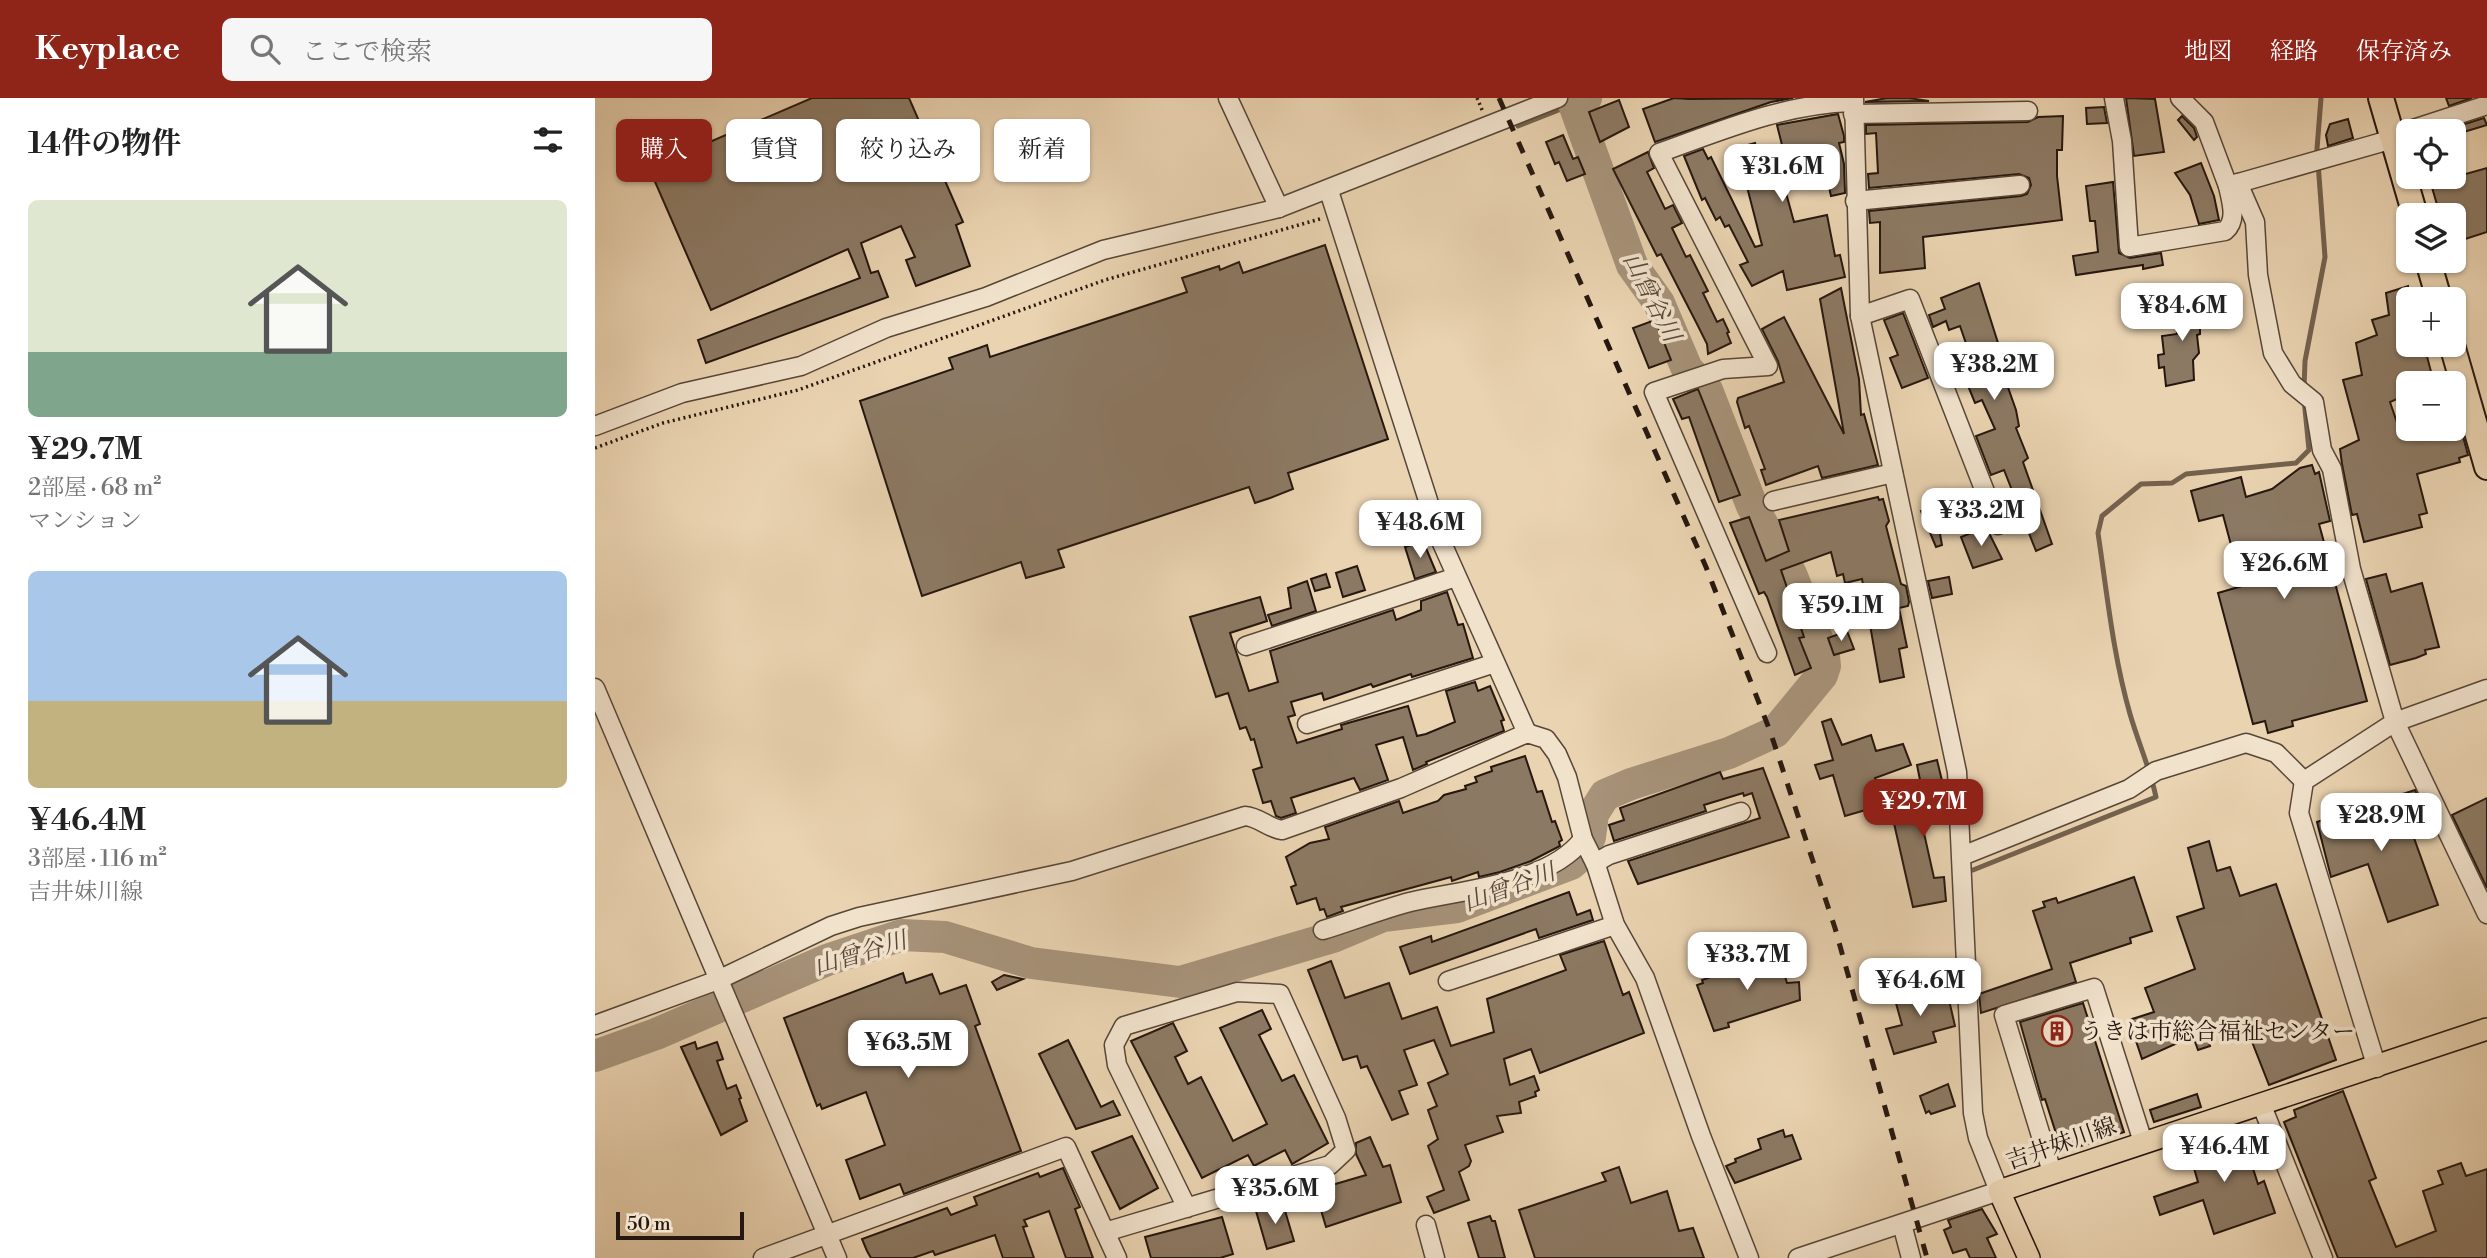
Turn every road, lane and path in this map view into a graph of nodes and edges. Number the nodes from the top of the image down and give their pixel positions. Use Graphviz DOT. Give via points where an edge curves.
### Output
graph roads {
  1 [pos="1227,98"];
  2 [pos="1558,98"];
  3 [pos="2114,98"];
  4 [pos="2180,98"];
  5 [pos="2381,98"];
  6 [pos="1853,105"];
  7 [pos="2487,105"];
  8 [pos="2028,111"];
  9 [pos="2393,139"];
  10 [pos="2233,184"];
  11 [pos="2020,185"];
  12 [pos="1329,191"];
  13 [pos="1855,201"];
  14 [pos="2412,203"];
  15 [pos="1279,208"];
  16 [pos="1337,214"];
  17 [pos="1860,316"];
  18 [pos="2455,357"];
  19 [pos="595,425"];
  20 [pos="595,448"];
  21 [pos="2487,467"];
  22 [pos="1893,472"];
  23 [pos="1773,501"];
  24 [pos="1998,525"];
  25 [pos="1456,577"];
  26 [pos="1246,646"];
  27 [pos="1767,653"];
  28 [pos="1495,663"];
  29 [pos="595,688"];
  30 [pos="2487,689"];
  31 [pos="2395,722"];
  32 [pos="1307,724"];
  33 [pos="1527,733"];
  34 [pos="2304,781"];
  35 [pos="1741,812"];
  36 [pos="1588,850"];
  37 [pos="1962,856"];
  38 [pos="2487,914"];
  39 [pos="1615,925"];
  40 [pos="1323,930"];
  41 [pos="718,980"];
  42 [pos="1448,981"];
  43 [pos="595,1025"];
  44 [pos="2487,1029"];
  45 [pos="2377,1068"];
  46 [pos="2262,1106"];
  47 [pos="2143,1142"];
  48 [pos="2052,1172"];
  49 [pos="1999,1191"];
  50 [pos="1188,1209"];
  51 [pos="1902,1224"];
  52 [pos="1426,1225"];
  53 [pos="1105,1232"];
  54 [pos="828,1236"];
  55 [pos="763,1258"];
  56 [pos="837,1258"];
  57 [pos="1117,1258"];
  58 [pos="1435,1258"];
  59 [pos="1749,1258"];
  60 [pos="1798,1258"];
  61 [pos="1912,1258"];
  62 [pos="2029,1258"];
  63 [pos="2323,1258"];
  1 -- 15 [label="street"];
  2 -- 12 [label="street"];
  3 -- 10 [label="street" via="2122,141 2129,247 2225,231 2233,215"];
  4 -- 10 [label="street" via="2204,122"];
  5 -- 9 [label="highway"];
  6 -- 8 [label="street"];
  6 -- 13 [label="street"];
  6 -- 27 [label="street" via="1822,103 1772,113 1659,153 1768,366 1708,373 1654,392"];
  7 -- 9 [label="street"];
  9 -- 10 [label="street"];
  9 -- 14 [label="highway"];
  10 -- 31 [label="street" via="2255,222 2258,275 2273,353 2287,377 2305,394 2332,469 2351,569"];
  11 -- 13 [label="street"];
  12 -- 15 [label="street"];
  12 -- 16 [label="street"];
  13 -- 17 [label="street"];
  15 -- 19 [label="street" via="1103,250 986,297 886,328 801,366 682,393"];
  16 -- 20 [label="path" via="1105,280 798,390 663,423"];
  16 -- 25 [label="street"];
  17 -- 22 [label="street"];
  17 -- 24 [label="street" via="1910,299"];
  18 -- 21 [label="highway"];
  22 -- 23 [label="street"];
  22 -- 37 [label="street" via="1957,772"];
  25 -- 26 [label="street"];
  25 -- 28 [label="street"];
  28 -- 32 [label="street"];
  28 -- 33 [label="street"];
  29 -- 41 [label="street"];
  30 -- 31 [label="street"];
  31 -- 34 [label="street"];
  31 -- 38 [label="street"];
  33 -- 36 [label="street" via="1546,738 1557,754"];
  33 -- 41 [label="street" via="1401,788 1282,830 1245,816 1072,871 859,917 801,939"];
  34 -- 37 [label="street" via="2276,753 2246,743 2156,771 2129,789"];
  34 -- 45 [label="street" via="2299,813"];
  35 -- 36 [label="street" via="1609,855"];
  36 -- 39 [label="street"];
  36 -- 40 [label="street" via="1492,887 1385,909"];
  37 -- 49 [label="street" via="1973,1113"];
  39 -- 42 [label="street"];
  39 -- 59 [label="street" via="1645,978"];
  41 -- 43 [label="street"];
  41 -- 54 [label="street"];
  44 -- 45 [label="main road, 吉井妹川線"];
  45 -- 46 [label="main road, 吉井妹川線"];
  46 -- 47 [label="main road, 吉井妹川線"];
  46 -- 63 [label="street"];
  47 -- 48 [label="main road, 吉井妹川線"];
  47 -- 48 [label="street" via="2094,988 2004,1015"];
  48 -- 49 [label="main road, 吉井妹川線"];
  49 -- 51 [label="street"];
  49 -- 62 [label="main road, 吉井妹川線"];
  50 -- 50 [label="street" via="1331,1165 1346,1150 1280,994 1237,992 1151,1015 1124,1026 1114,1045 1117,1065"];
  50 -- 53 [label="street"];
  51 -- 60 [label="street"];
  51 -- 61 [label="street"];
  52 -- 58 [label="street"];
  53 -- 54 [label="street" via="1066,1147"];
  53 -- 57 [label="street"];
  54 -- 55 [label="street"];
  54 -- 56 [label="street"];
}
